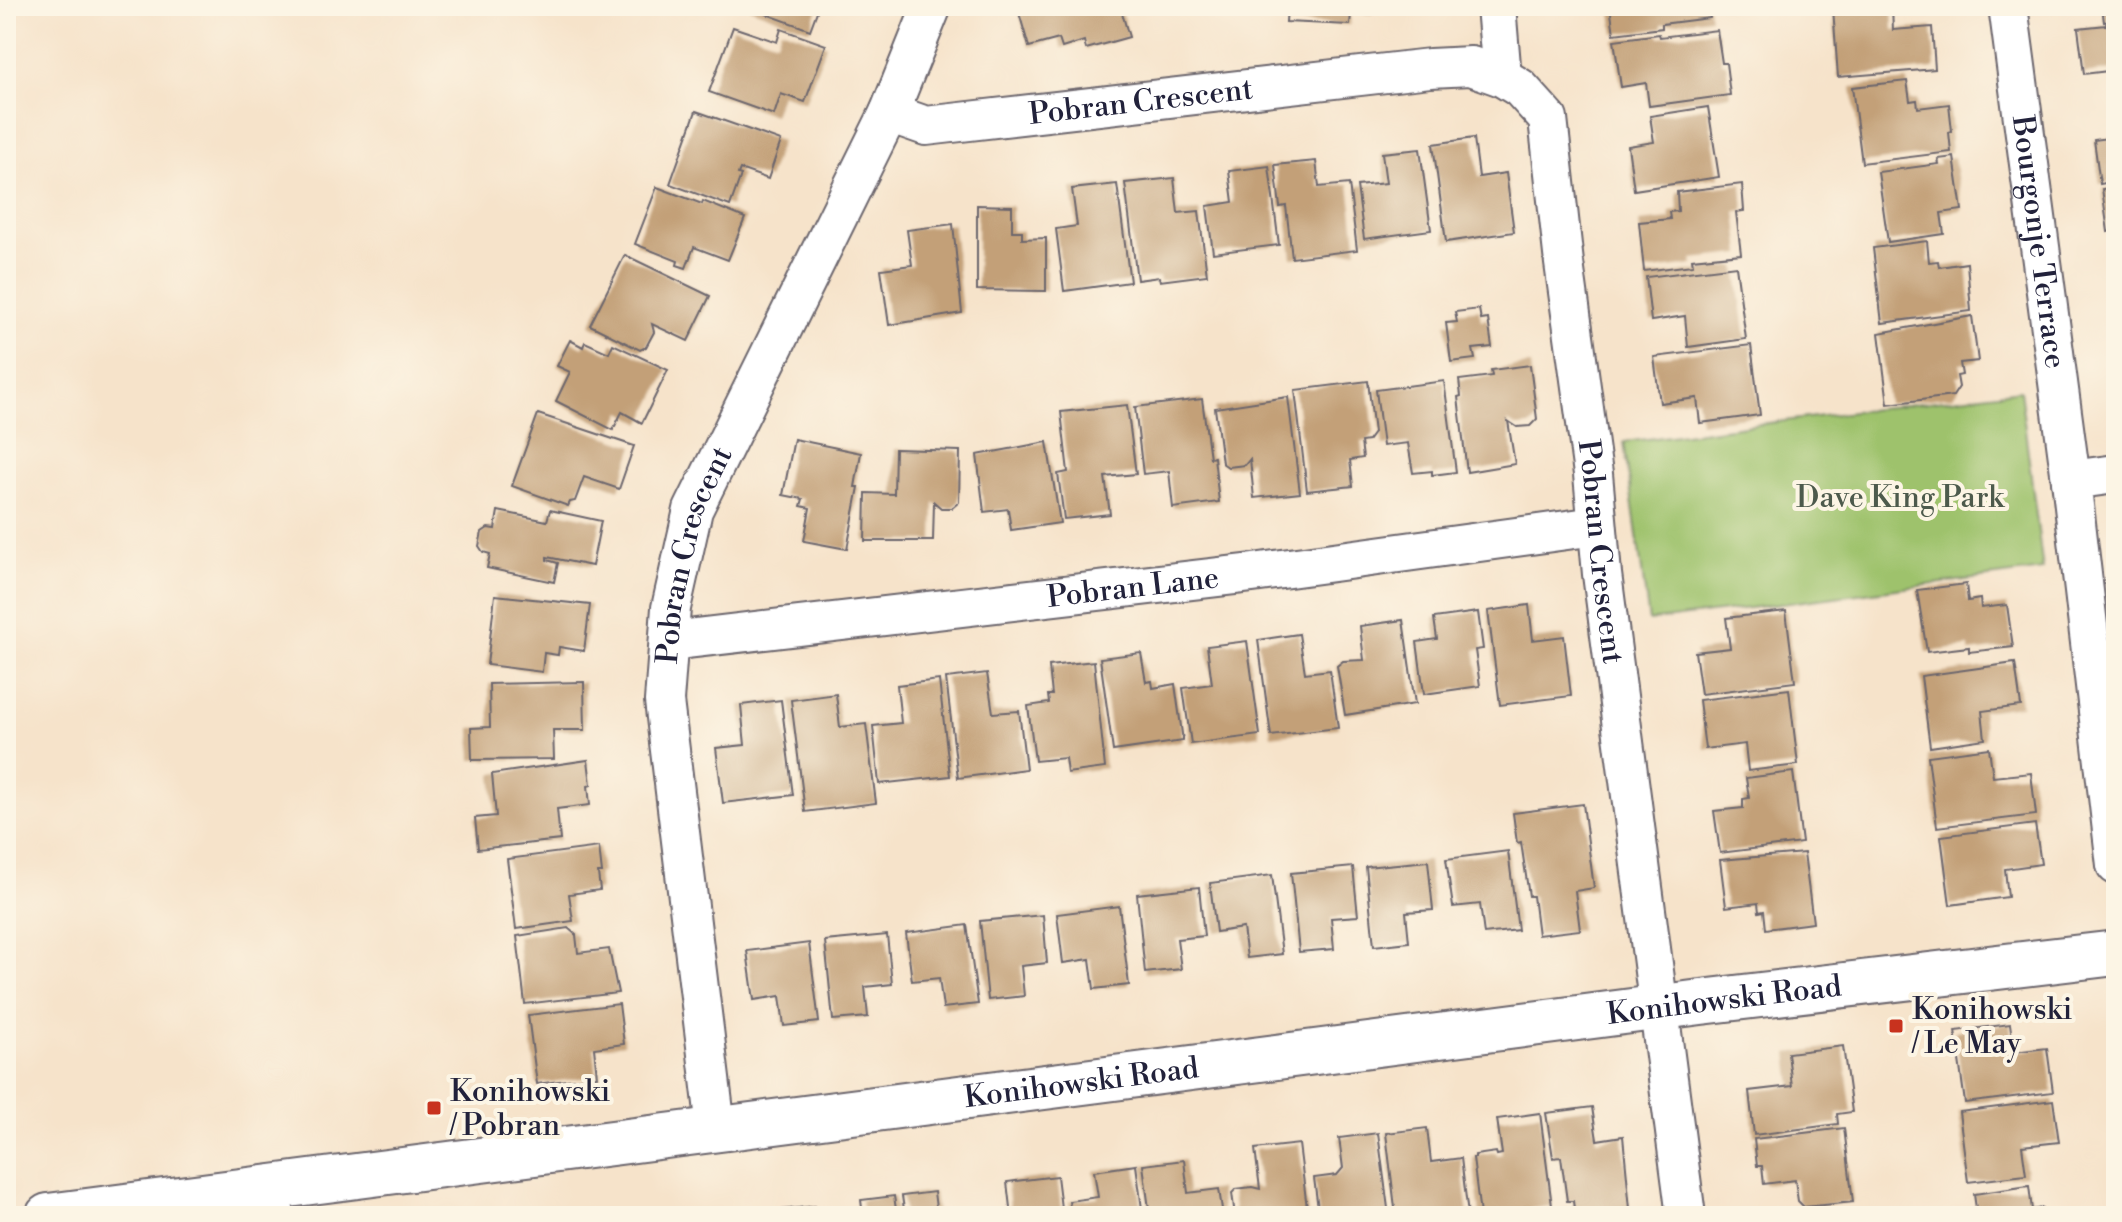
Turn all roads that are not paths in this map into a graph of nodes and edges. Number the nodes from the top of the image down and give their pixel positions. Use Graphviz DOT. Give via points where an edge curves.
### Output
graph roads {
  1 [pos="932,6"];
  2 [pos="1496,6"];
  3 [pos="2008,6"];
  4 [pos="1502,77"];
  5 [pos="889,113"];
  6 [pos="2116,474"];
  7 [pos="2071,480"];
  8 [pos="1596,526"];
  9 [pos="670,641"];
  10 [pos="2116,865"];
  11 [pos="2116,953"];
  12 [pos="1660,1008"];
  13 [pos="716,1128"];
  14 [pos="269,1203"];
  15 [pos="48,1216"];
  16 [pos="1686,1216"];
  1 -- 5 [label="street"];
  2 -- 4 [label="street"];
  3 -- 7 [label="street, Bourgonje Terrace"];
  4 -- 5 [label="street, Pobran Crescent" via="1471,66 1430,68 926,126"];
  4 -- 8 [label="street, Pobran Crescent" via="1520,88 1548,119"];
  5 -- 9 [label="street, Pobran Crescent" via="693,510 671,608"];
  6 -- 7 [label="street"];
  7 -- 10 [label="street, Bourgonje Terrace"];
  8 -- 9 [label="street, Pobran Lane" via="1253,573"];
  8 -- 12 [label="street, Pobran Crescent"];
  9 -- 13 [label="street, Pobran Crescent" via="664,701"];
  11 -- 12 [label="street, Konihowski Road"];
  12 -- 13 [label="street, Konihowski Road"];
  12 -- 16 [label="street, Pobran Crescent"];
  13 -- 14 [label="street, Konihowski Road"];
  14 -- 15 [label="street, Konihowski Road"];
}
